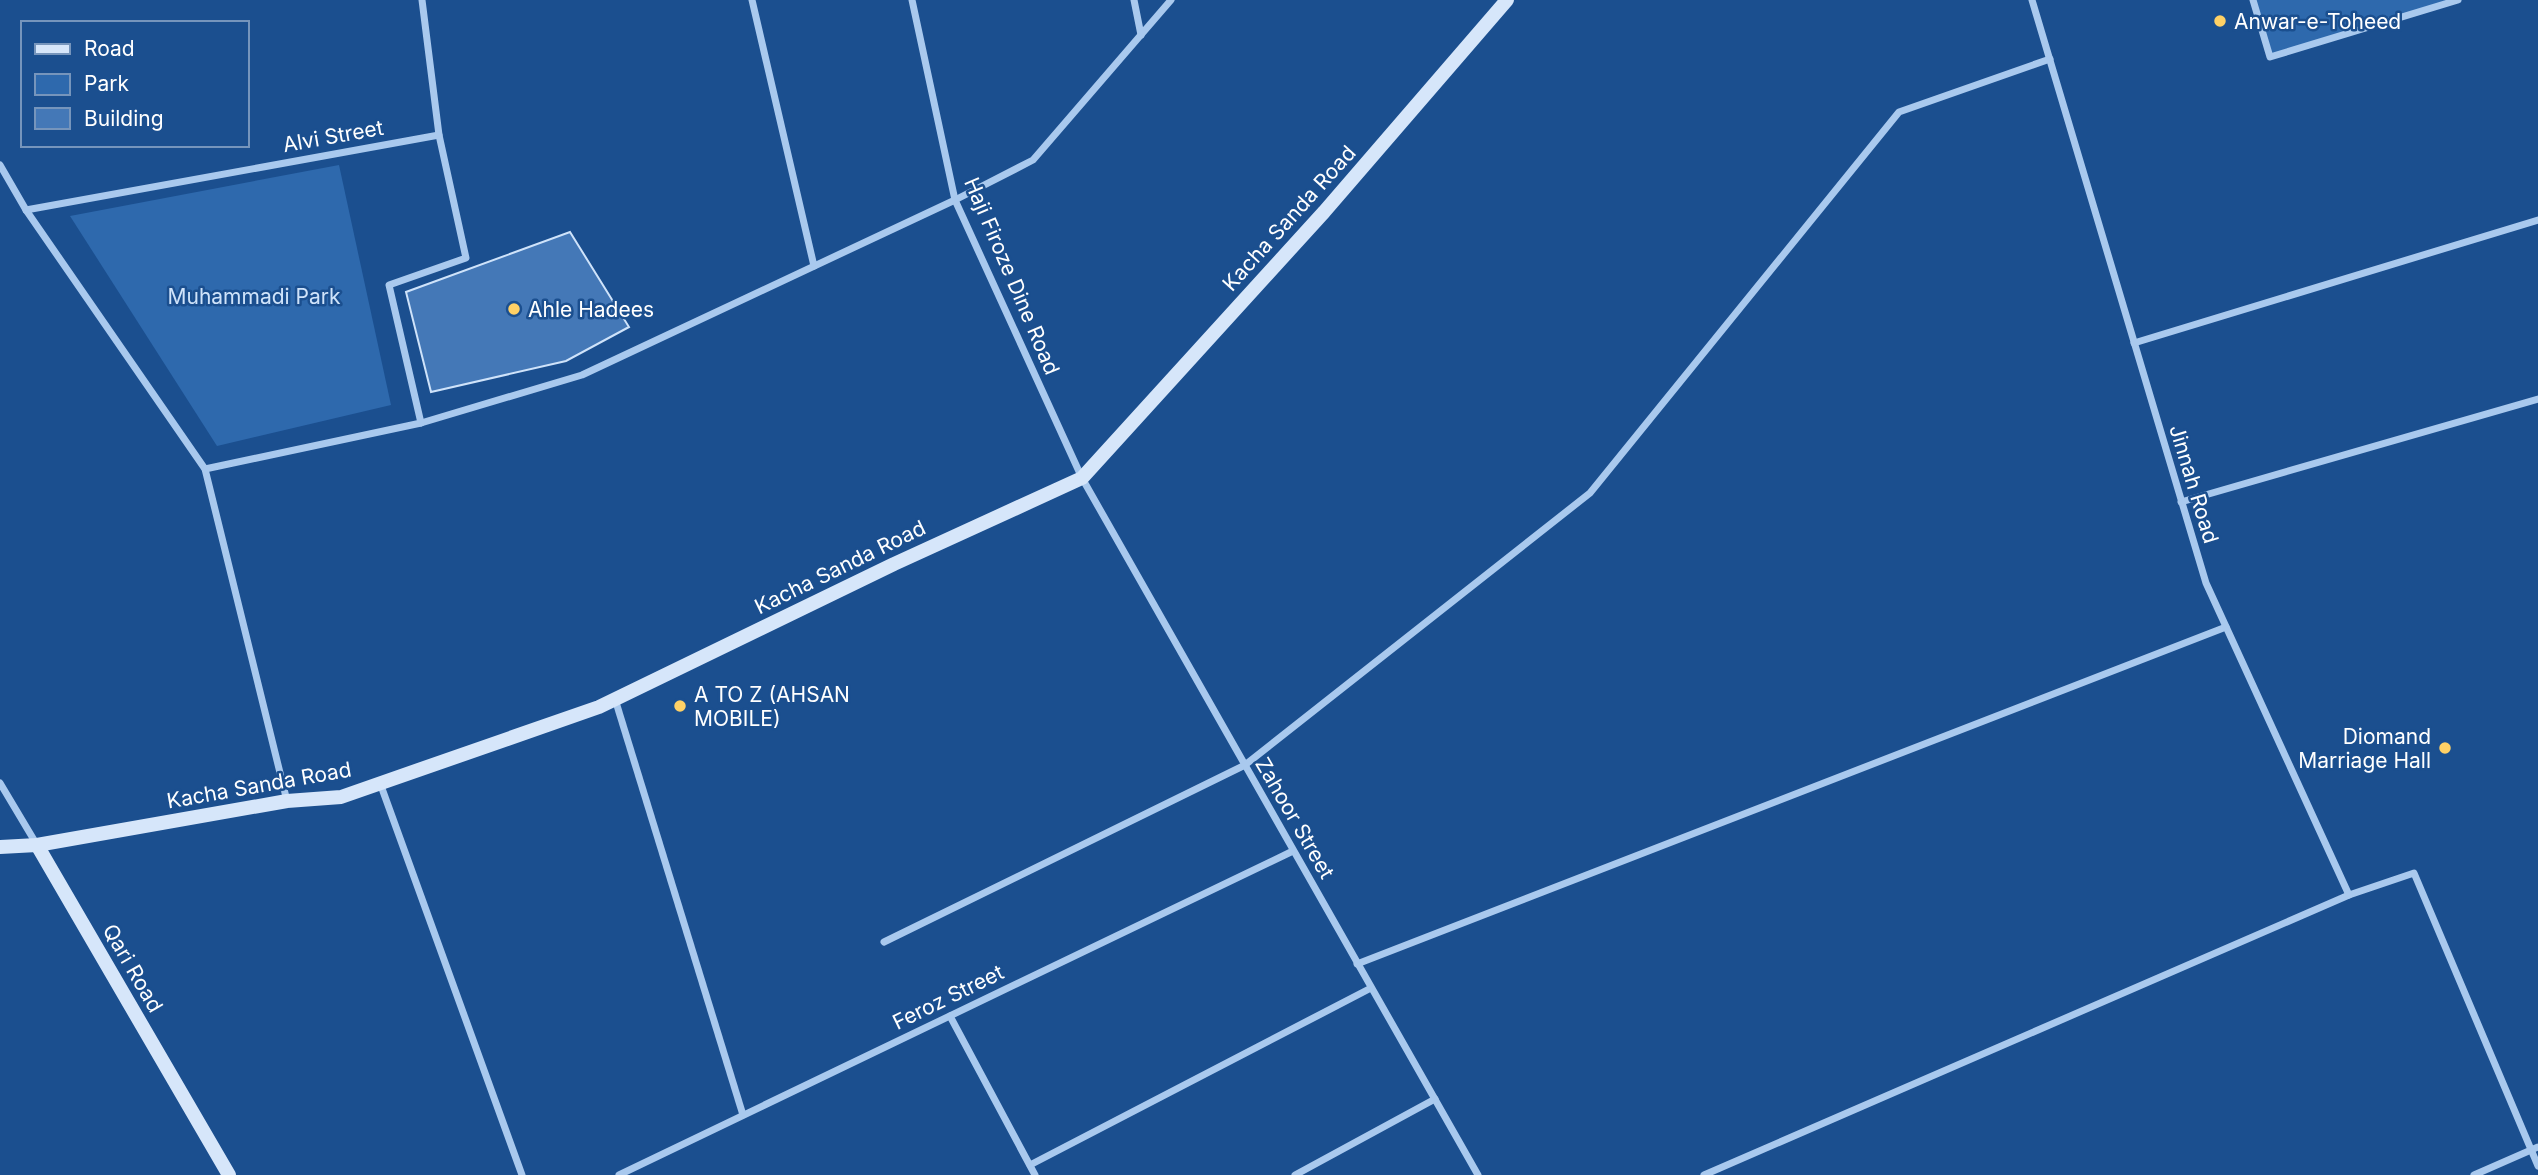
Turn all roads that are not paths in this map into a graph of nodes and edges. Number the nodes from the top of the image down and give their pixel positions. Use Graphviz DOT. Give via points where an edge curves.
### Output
graph roads {
  1 [pos="422,0"];
  2 [pos="752,0"];
  3 [pos="912,0"];
  4 [pos="1134,0"];
  5 [pos="1171,0"];
  6 [pos="1507,0"];
  7 [pos="2032,0"];
  8 [pos="2253,0"];
  9 [pos="2458,0"];
  10 [pos="1142,35"];
  11 [pos="2050,59"];
  12 [pos="439,135"];
  13 [pos="0,165"];
  14 [pos="955,200"];
  15 [pos="26,210"];
  16 [pos="2538,220"];
  17 [pos="814,266"];
  18 [pos="2134,343"];
  19 [pos="2538,399"];
  20 [pos="421,423"];
  21 [pos="205,469"];
  22 [pos="1082,478"];
  23 [pos="2181,502"];
  24 [pos="2225,627"];
  25 [pos="615,699"];
  26 [pos="1245,765"];
  27 [pos="0,783"];
  28 [pos="380,783"];
  29 [pos="287,801"];
  30 [pos="37,845"];
  31 [pos="0,847"];
  32 [pos="1293,851"];
  33 [pos="2349,895"];
  34 [pos="884,942"];
  35 [pos="1357,964"];
  36 [pos="1371,988"];
  37 [pos="950,1016"];
  38 [pos="1435,1099"];
  39 [pos="743,1115"];
  40 [pos="2534,1149"];
  41 [pos="1030,1165"];
  42 [pos="2538,1166"];
  43 [pos="229,1175"];
  44 [pos="522,1175"];
  45 [pos="619,1175"];
  46 [pos="1035,1175"];
  47 [pos="1295,1175"];
  48 [pos="1478,1175"];
  49 [pos="1704,1175"];
  50 [pos="2474,1175"];
  1 -- 12 [label="street"];
  2 -- 17 [label="street"];
  3 -- 14 [label="street, Haji Firoze Dine Road"];
  4 -- 10 [label="street"];
  5 -- 10 [label="street"];
  6 -- 22 [label="main road, Kacha Sanda Road" via="1324,212"];
  7 -- 11 [label="street, Jinnah Road"];
  8 -- 9 [label="street" via="2270,57"];
  10 -- 14 [label="street" via="1034,160"];
  11 -- 18 [label="street, Jinnah Road"];
  11 -- 26 [label="street" via="1899,112 1590,493"];
  12 -- 15 [label="street, Alvi Street"];
  12 -- 20 [label="street" via="466,258 389,285"];
  13 -- 15 [label="street"];
  14 -- 17 [label="street"];
  14 -- 22 [label="street, Haji Firoze Dine Road"];
  15 -- 21 [label="street"];
  16 -- 18 [label="street"];
  17 -- 20 [label="street" via="582,375"];
  18 -- 23 [label="street, Jinnah Road"];
  19 -- 23 [label="street"];
  20 -- 21 [label="street"];
  21 -- 29 [label="street"];
  22 -- 25 [label="main road, Kacha Sanda Road"];
  22 -- 26 [label="street, Zahoor Street"];
  23 -- 24 [label="street, Jinnah Road"];
  24 -- 33 [label="street, Jinnah Road"];
  24 -- 35 [label="street"];
  25 -- 28 [label="main road, Kacha Sanda Road"];
  25 -- 39 [label="street"];
  26 -- 32 [label="street, Zahoor Street"];
  26 -- 34 [label="street"];
  27 -- 30 [label="street, Qari Road"];
  28 -- 29 [label="main road, Kacha Sanda Road" via="341,797"];
  28 -- 44 [label="street"];
  29 -- 30 [label="main road, Kacha Sanda Road"];
  30 -- 31 [label="main road, Kacha Sanda Road"];
  30 -- 43 [label="main road, Qari Road"];
  32 -- 35 [label="street, Zahoor Street"];
  32 -- 37 [label="street, Feroz Street"];
  33 -- 40 [label="street" via="2414,873"];
  33 -- 49 [label="street"];
  35 -- 36 [label="street, Zahoor Street"];
  36 -- 38 [label="street, Zahoor Street"];
  36 -- 41 [label="street"];
  37 -- 39 [label="street, Feroz Street"];
  37 -- 41 [label="street"];
  38 -- 47 [label="street"];
  38 -- 48 [label="street, Zahoor Street"];
  39 -- 45 [label="street, Feroz Street"];
  40 -- 42 [label="street"];
  40 -- 50 [label="street"];
  41 -- 46 [label="street"];
}
